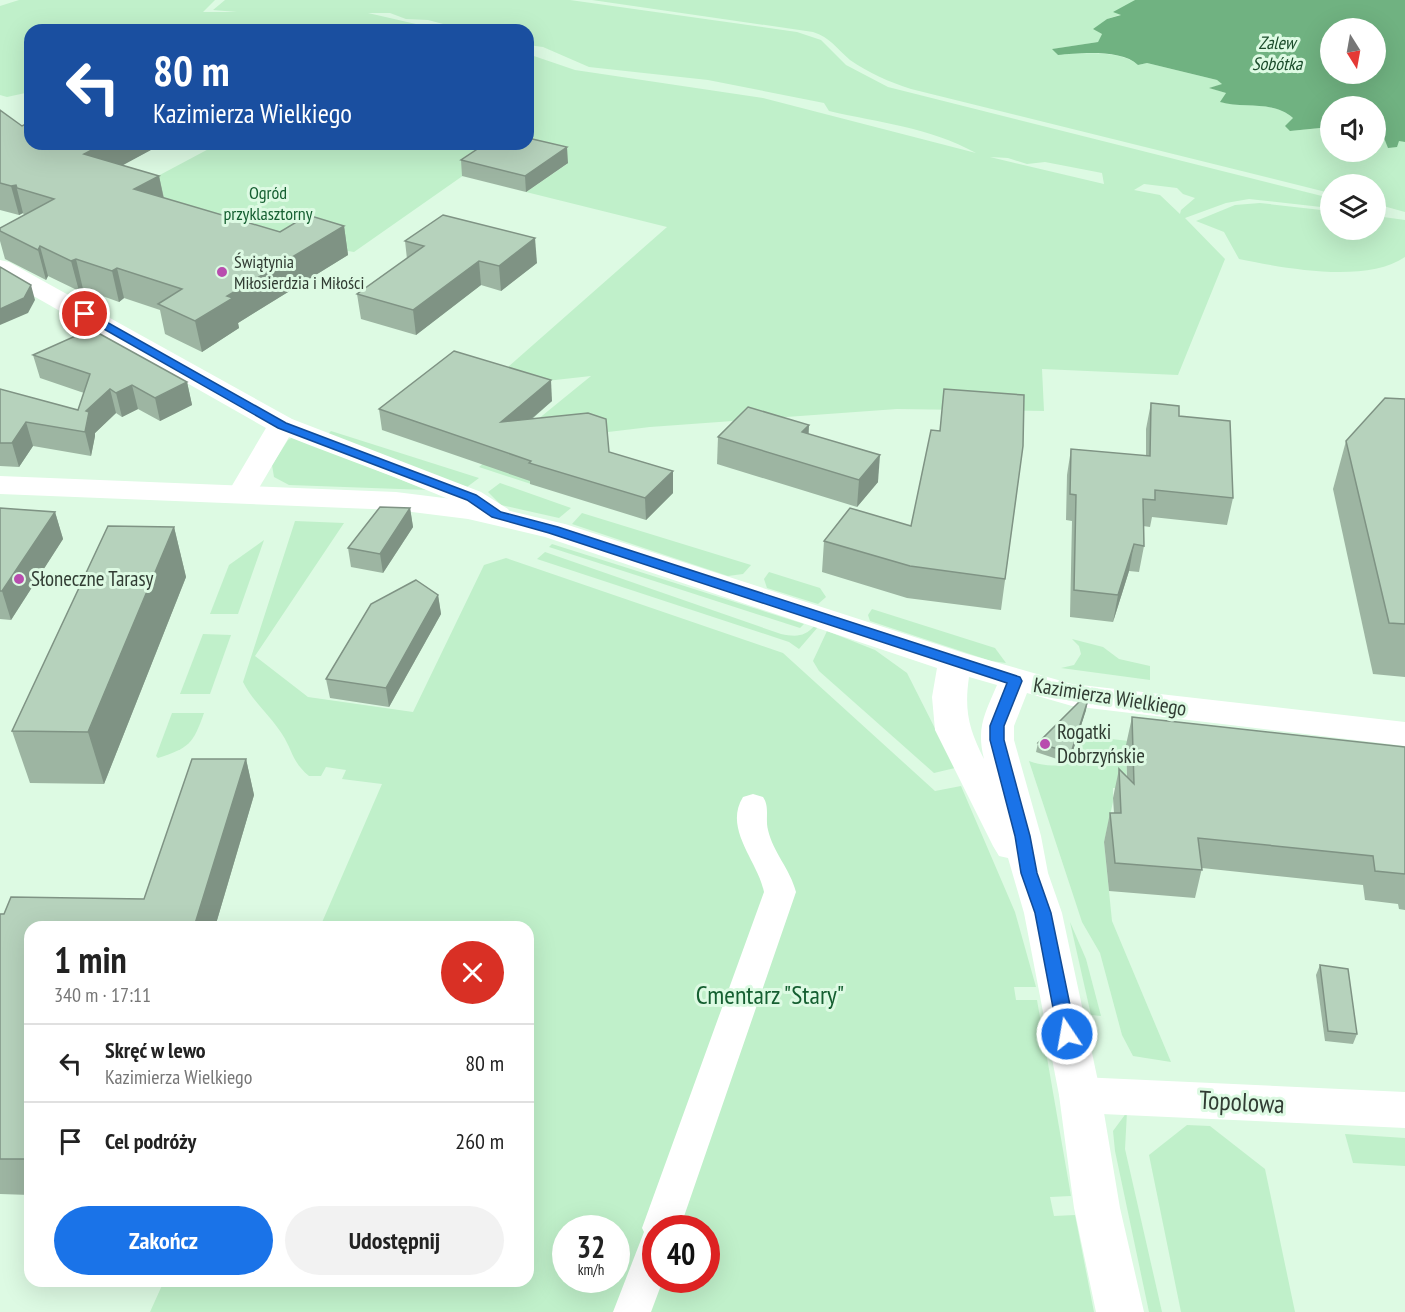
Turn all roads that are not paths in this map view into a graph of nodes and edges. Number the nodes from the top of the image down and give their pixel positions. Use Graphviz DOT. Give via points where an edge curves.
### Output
graph roads {
  1 [pos="0,267"];
  2 [pos="282,425"];
  3 [pos="0,485"];
  4 [pos="242,494"];
  5 [pos="497,515"];
  6 [pos="955,662"];
  7 [pos="1015,681"];
  8 [pos="1405,734"];
  9 [pos="753,804"];
  10 [pos="1029,873"];
  11 [pos="1080,1095"];
  12 [pos="1405,1110"];
  13 [pos="666,1215"];
  14 [pos="642,1284"];
  15 [pos="632,1312"];
  16 [pos="1120,1312"];
  1 -- 2 [label="street, Kazimierza Wielkiego"];
  2 -- 4 [label="street"];
  2 -- 5 [label="street, Kazimierza Wielkiego" via="471,498"];
  3 -- 4 [label="street"];
  4 -- 5 [label="street" via="396,501"];
  5 -- 6 [label="street, Kazimierza Wielkiego" via="564,533"];
  6 -- 7 [label="street, Kazimierza Wielkiego"];
  6 -- 10 [label="street" via="949,697 952,730"];
  7 -- 8 [label="street, Kazimierza Wielkiego" via="1104,701"];
  7 -- 10 [label="street" via="997,726 997,740"];
  9 -- 13 [label="street" via="750,829 778,875 780,892"];
  10 -- 11 [label="street" via="1043,913"];
  11 -- 12 [label="street, Topolowa"];
  11 -- 16 [label="street" via="1097,1208"];
  14 -- 15 [label="street"];
}
